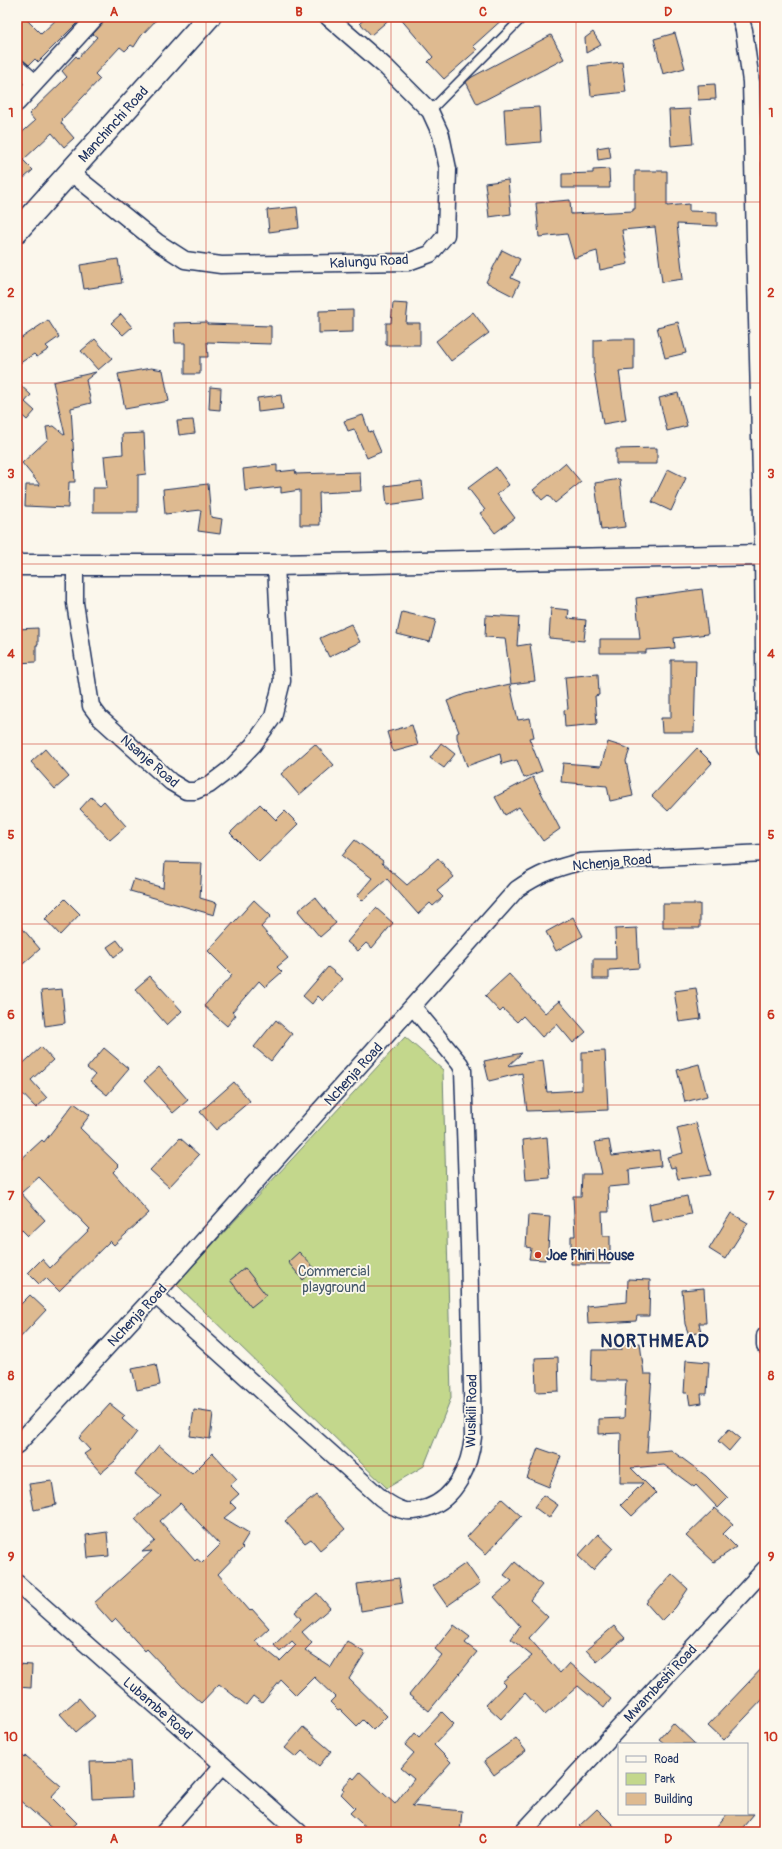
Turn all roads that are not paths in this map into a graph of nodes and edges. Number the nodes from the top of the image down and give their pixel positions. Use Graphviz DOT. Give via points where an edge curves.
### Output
graph roads {
  1 [pos="96,17"];
  2 [pos="209,17"];
  3 [pos="328,17"];
  4 [pos="523,17"];
  5 [pos="740,17"];
  6 [pos="17,67"];
  7 [pos="35,83"];
  8 [pos="17,103"];
  9 [pos="430,111"];
  10 [pos="70,172"];
  11 [pos="759,212"];
  12 [pos="17,231"];
  13 [pos="764,555"];
  14 [pos="17,565"];
  15 [pos="75,565"];
  16 [pos="276,565"];
  17 [pos="765,748"];
  18 [pos="765,854"];
  19 [pos="413,1007"];
  20 [pos="155,1295"];
  21 [pos="765,1336"];
  22 [pos="765,1346"];
  23 [pos="17,1445"];
  24 [pos="765,1569"];
  25 [pos="19,1589"];
  26 [pos="223,1765"];
  27 [pos="164,1832"];
  28 [pos="299,1832"];
  29 [pos="523,1832"];
  1 -- 7 [label="street"];
  2 -- 10 [label="main road, Manchinchi Road"];
  3 -- 9 [label="street, Kalungu Road" via="387,68"];
  4 -- 9 [label="lane"];
  5 -- 11 [label="street" via="751,82"];
  6 -- 7 [label="street"];
  7 -- 8 [label="street"];
  9 -- 10 [label="street, Kalungu Road" via="441,135 448,169 446,235 430,254 408,262 221,265 185,260 157,242"];
  10 -- 12 [label="main road, Manchinchi Road"];
  11 -- 13 [label="street"];
  13 -- 16 [label="street"];
  13 -- 17 [label="street"];
  14 -- 15 [label="street"];
  15 -- 16 [label="street"];
  15 -- 16 [label="street, Nsanje Road" via="74,603 91,706 100,718 172,782 186,791 195,791 209,785 230,769 253,745 273,717 282,675"];
  18 -- 19 [label="street, Nchenja Road" via="580,862 553,869 531,880 508,898"];
  19 -- 20 [label="street, Nchenja Road"];
  19 -- 20 [label="street, Wusikili Road" via="463,1070 473,1437 472,1452 466,1468 449,1494 436,1505 420,1510 407,1511 393,1507"];
  20 -- 23 [label="street, Nchenja Road"];
  21 -- 22 [label="street"];
  24 -- 29 [label="street, Mwambeshi Road"];
  25 -- 26 [label="street, Lubambe Road"];
  26 -- 27 [label="street"];
  26 -- 28 [label="street, Lubambe Road"];
}
